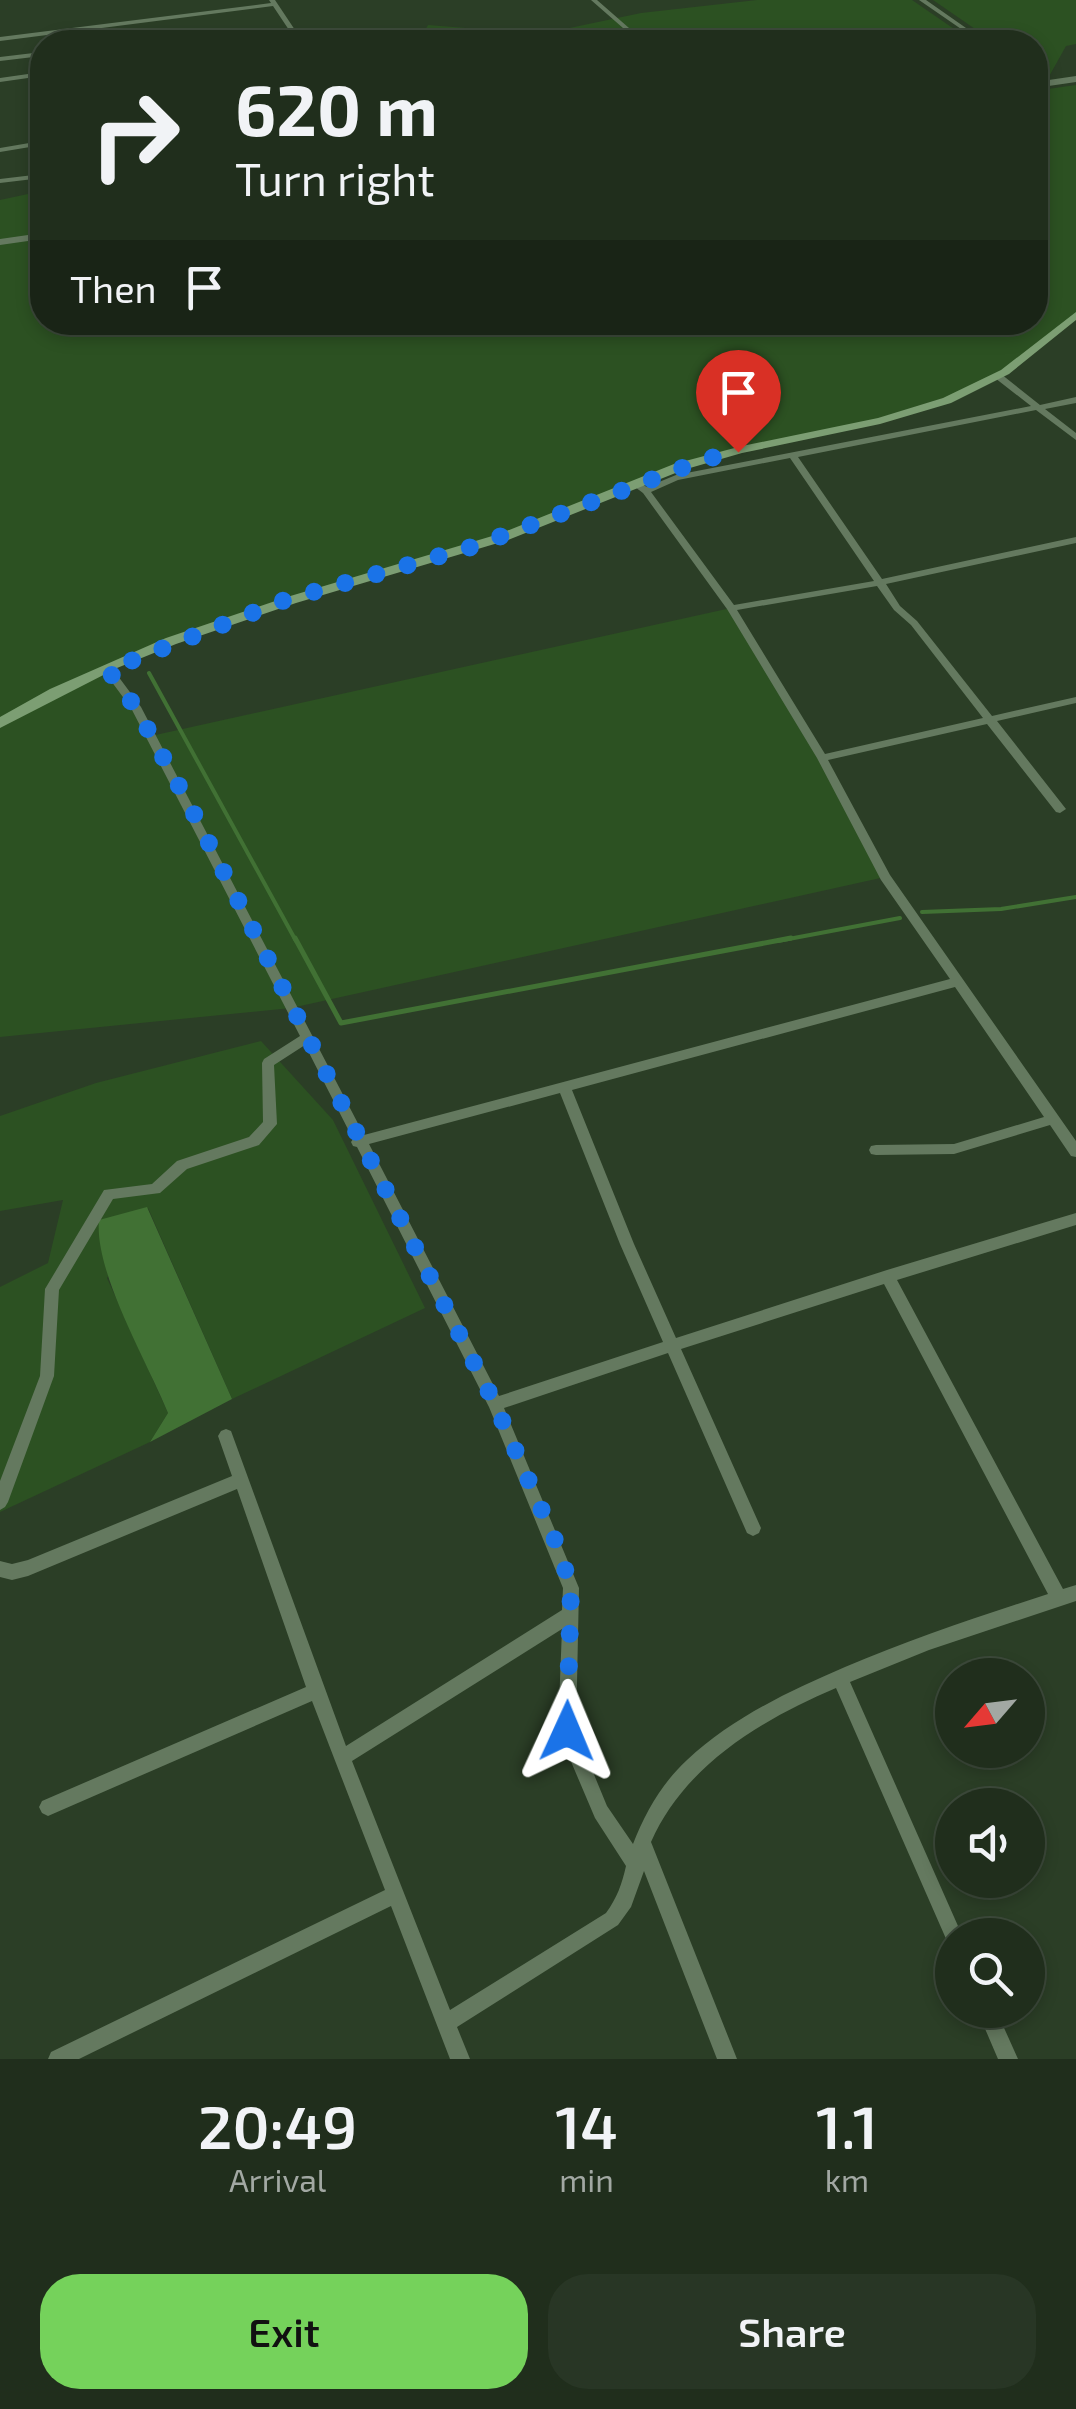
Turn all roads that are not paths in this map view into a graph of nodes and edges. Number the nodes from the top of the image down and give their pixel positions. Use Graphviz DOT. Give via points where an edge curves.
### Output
graph roads {
  1 [pos="594,0"];
  2 [pos="922,0"];
  3 [pos="273,2"];
  4 [pos="157,20"];
  5 [pos="74,30"];
  6 [pos="163,30"];
  7 [pos="291,30"];
  8 [pos="628,30"];
  9 [pos="966,30"];
  10 [pos="30,35"];
  11 [pos="0,39"];
  12 [pos="30,56"];
  13 [pos="0,60"];
  14 [pos="30,76"];
  15 [pos="1076,79"];
  16 [pos="0,80"];
  17 [pos="1048,82"];
  18 [pos="30,145"];
  19 [pos="0,150"];
  20 [pos="30,177"];
  21 [pos="0,181"];
  22 [pos="30,238"];
  23 [pos="0,242"];
  24 [pos="1076,315"];
  25 [pos="998,376"];
  26 [pos="1076,400"];
  27 [pos="1042,406"];
  28 [pos="1076,437"];
  29 [pos="799,438"];
  30 [pos="808,452"];
  31 [pos="792,456"];
  32 [pos="641,488"];
  33 [pos="1076,540"];
  34 [pos="879,583"];
  35 [pos="731,608"];
  36 [pos="108,670"];
  37 [pos="1076,700"];
  38 [pos="990,720"];
  39 [pos="0,723"];
  40 [pos="822,758"];
  41 [pos="1060,808"];
  42 [pos="957,982"];
  43 [pos="306,1038"];
  44 [pos="564,1087"];
  45 [pos="1054,1119"];
  46 [pos="358,1142"];
  47 [pos="876,1150"];
  48 [pos="1076,1152"];
  49 [pos="1076,1219"];
  50 [pos="888,1276"];
  51 [pos="673,1345"];
  52 [pos="495,1404"];
  53 [pos="226,1436"];
  54 [pos="242,1479"];
  55 [pos="0,1502"];
  56 [pos="753,1528"];
  57 [pos="4,1573"];
  58 [pos="1068,1595"];
  59 [pos="570,1615"];
  60 [pos="840,1679"];
  61 [pos="316,1691"];
  62 [pos="342,1758"];
  63 [pos="48,1807"];
  64 [pos="642,1842"];
  65 [pos="637,1866"];
  66 [pos="395,1895"];
  67 [pos="945,1918"];
  68 [pos="446,2023"];
  69 [pos="994,2028"];
  70 [pos="58,2059"];
  71 [pos="460,2059"];
  72 [pos="727,2059"];
  73 [pos="1008,2059"];
  1 -- 8 [label="street"];
  2 -- 9 [label="street"];
  3 -- 4 [label="street"];
  3 -- 7 [label="street"];
  4 -- 5 [label="street"];
  4 -- 6 [label="street"];
  10 -- 11 [label="street"];
  12 -- 13 [label="street"];
  14 -- 16 [label="street"];
  15 -- 17 [label="street"];
  18 -- 19 [label="street"];
  20 -- 21 [label="street"];
  22 -- 23 [label="street"];
  24 -- 25 [label="main road"];
  25 -- 27 [label="street"];
  25 -- 29 [label="main road" via="963,394"];
  26 -- 27 [label="street"];
  27 -- 28 [label="street"];
  27 -- 30 [label="street"];
  29 -- 30 [label="street"];
  29 -- 32 [label="main road" via="706,459"];
  30 -- 31 [label="street"];
  31 -- 32 [label="street"];
  31 -- 34 [label="street"];
  32 -- 35 [label="street"];
  32 -- 36 [label="main road" via="475,546 285,600"];
  33 -- 34 [label="street"];
  34 -- 35 [label="street"];
  34 -- 38 [label="street"];
  35 -- 40 [label="street"];
  36 -- 39 [label="main road"];
  36 -- 43 [label="street" via="190,806"];
  37 -- 38 [label="street"];
  38 -- 40 [label="street"];
  38 -- 41 [label="street"];
  40 -- 42 [label="street" via="885,877"];
  42 -- 44 [label="street"];
  42 -- 45 [label="street"];
  43 -- 46 [label="street"];
  43 -- 55 [label="street" via="268,1063 270,1124 254,1141 182,1165 155,1189 109,1194 87,1225 52,1288 47,1376"];
  44 -- 46 [label="street"];
  44 -- 51 [label="street"];
  45 -- 47 [label="street" via="954,1149"];
  45 -- 48 [label="street"];
  46 -- 52 [label="street"];
  49 -- 50 [label="street"];
  50 -- 51 [label="street"];
  50 -- 58 [label="street"];
  51 -- 52 [label="street"];
  51 -- 56 [label="street"];
  52 -- 59 [label="street" via="558,1547 571,1588"];
  53 -- 54 [label="street"];
  54 -- 57 [label="street"];
  54 -- 61 [label="street"];
  58 -- 60 [label="street"];
  59 -- 62 [label="street"];
  59 -- 65 [label="street" via="567,1731 601,1812"];
  60 -- 64 [label="street" via="786,1704 694,1764"];
  60 -- 67 [label="street"];
  61 -- 62 [label="street"];
  61 -- 63 [label="street"];
  62 -- 66 [label="street"];
  64 -- 65 [label="street"];
  64 -- 72 [label="street"];
  65 -- 68 [label="street" via="629,1899 612,1919"];
  66 -- 68 [label="street"];
  66 -- 70 [label="street"];
  68 -- 71 [label="street"];
  69 -- 73 [label="street"];
}
